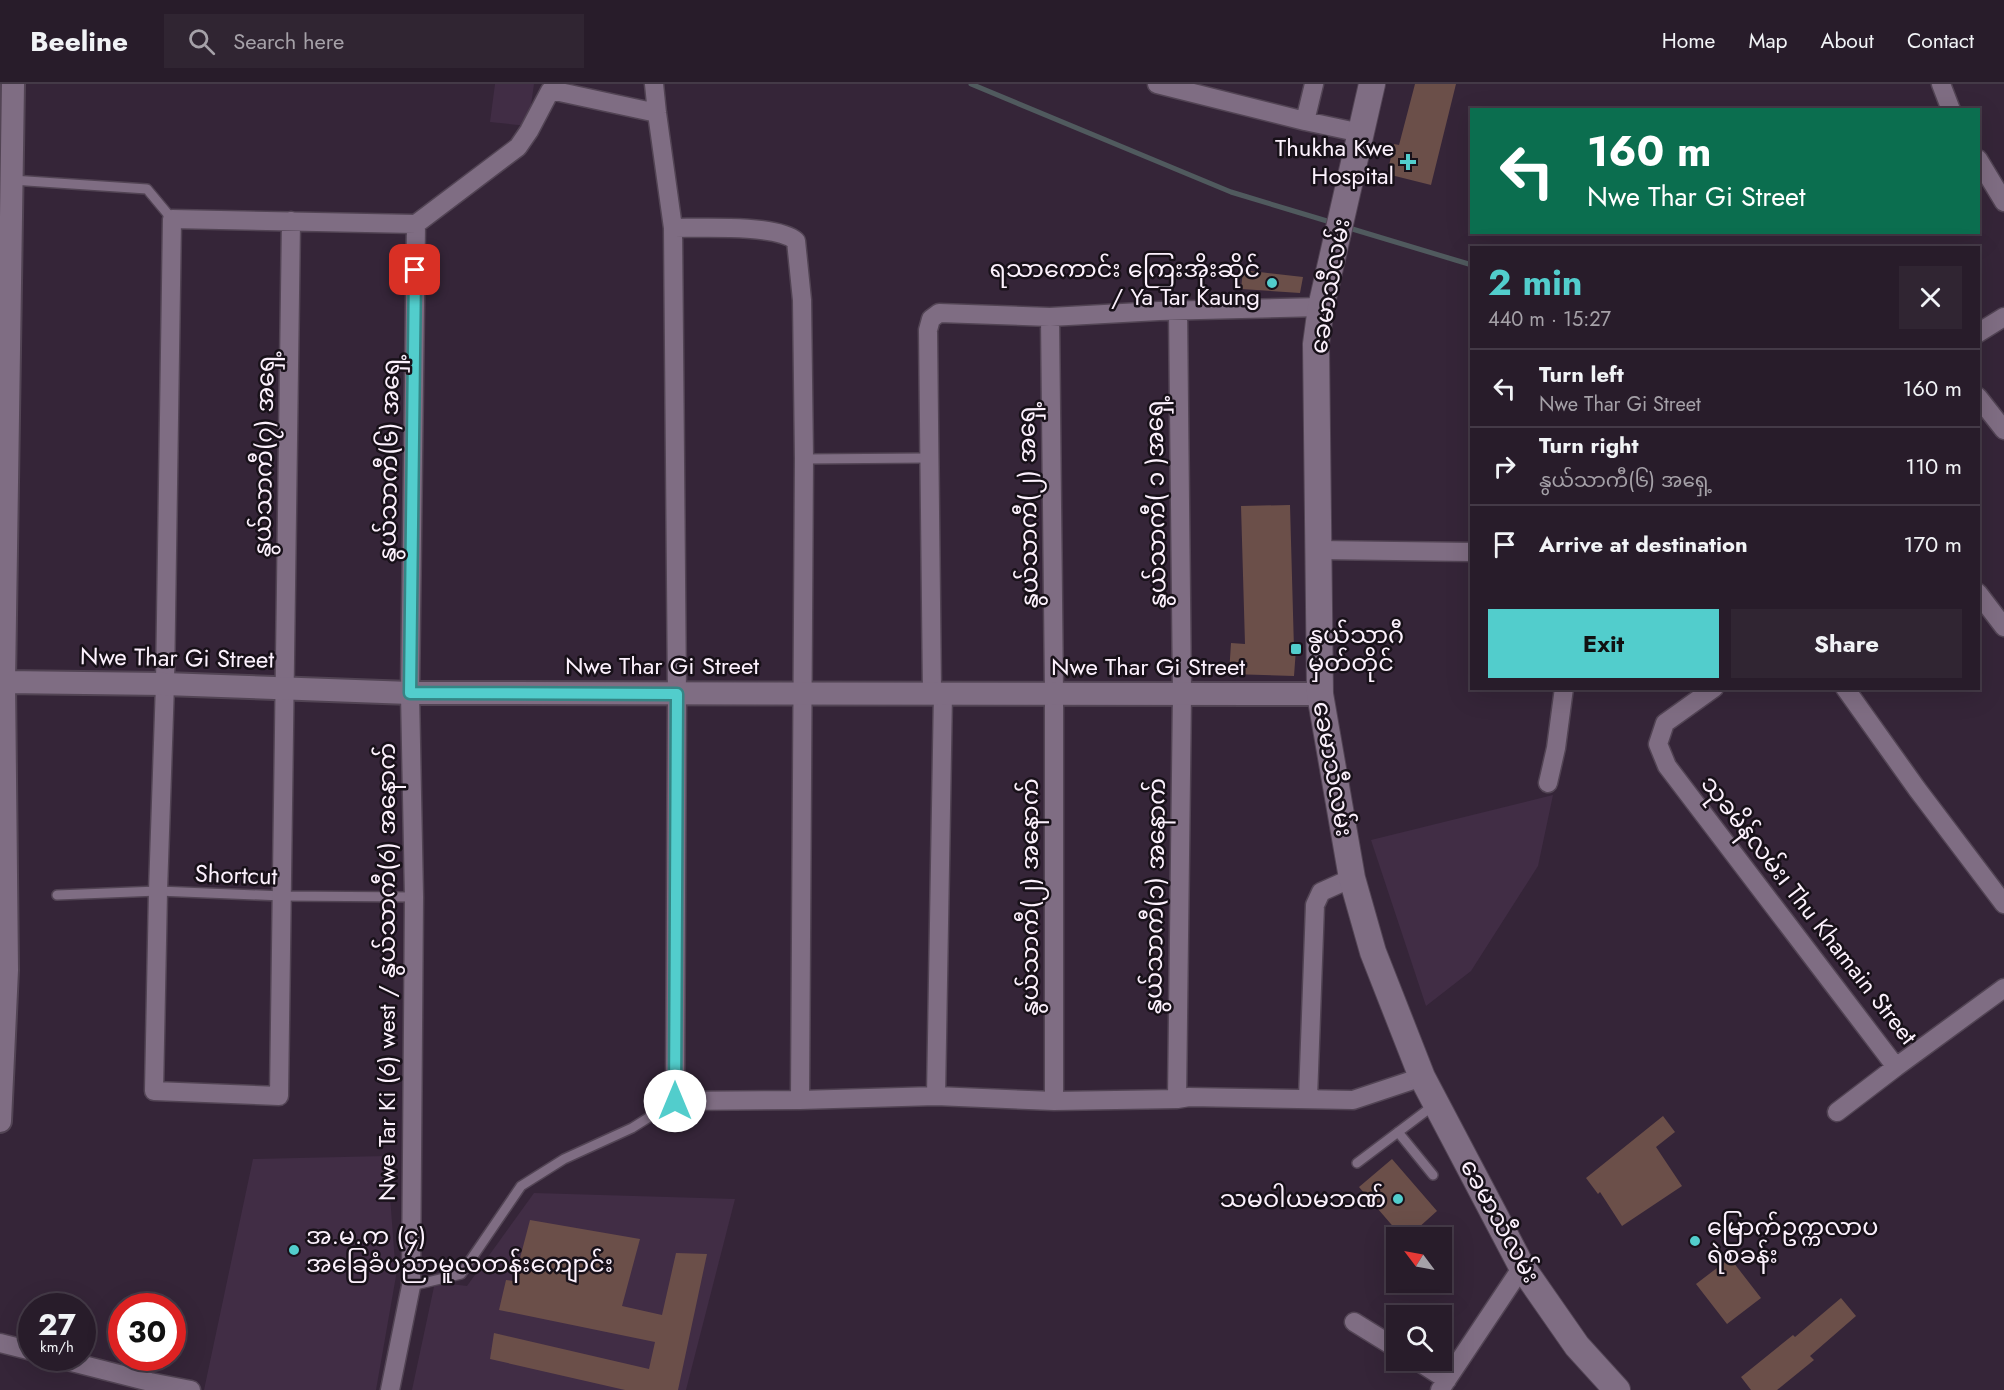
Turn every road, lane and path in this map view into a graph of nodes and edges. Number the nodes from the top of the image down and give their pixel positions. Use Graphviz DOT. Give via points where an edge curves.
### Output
graph roads {
  1 [pos="13,84"];
  2 [pos="654,84"];
  3 [pos="1158,84"];
  4 [pos="1314,84"];
  5 [pos="1372,84"];
  6 [pos="1941,84"];
  7 [pos="1950,108"];
  8 [pos="657,113"];
  9 [pos="1305,121"];
  10 [pos="1361,133"];
  11 [pos="1980,162"];
  12 [pos="5,179"];
  13 [pos="2004,202"];
  14 [pos="172,219"];
  15 [pos="291,221"];
  16 [pos="416,224"];
  17 [pos="673,228"];
  18 [pos="1321,307"];
  19 [pos="1178,311"];
  20 [pos="1050,317"];
  21 [pos="2004,317"];
  22 [pos="1980,332"];
  23 [pos="1980,400"];
  24 [pos="2004,430"];
  25 [pos="928,458"];
  26 [pos="804,459"];
  27 [pos="1318,550"];
  28 [pos="1470,552"];
  29 [pos="1980,596"];
  30 [pos="2004,627"];
  31 [pos="2,682"];
  32 [pos="165,684"];
  33 [pos="285,688"];
  34 [pos="1564,690"];
  35 [pos="1711,690"];
  36 [pos="1846,690"];
  37 [pos="410,693"];
  38 [pos="802,693"];
  39 [pos="938,693"];
  40 [pos="1054,693"];
  41 [pos="677,694"];
  42 [pos="1182,694"];
  43 [pos="1320,694"];
  44 [pos="1548,783"];
  45 [pos="3,823"];
  46 [pos="1352,878"];
  47 [pos="158,891"];
  48 [pos="57,895"];
  49 [pos="282,896"];
  50 [pos="414,897"];
  51 [pos="2004,904"];
  52 [pos="2004,988"];
  53 [pos="1896,1067"];
  54 [pos="1422,1077"];
  55 [pos="936,1096"];
  56 [pos="1308,1098"];
  57 [pos="1177,1099"];
  58 [pos="800,1100"];
  59 [pos="675,1101"];
  60 [pos="1054,1101"];
  61 [pos="1436,1103"];
  62 [pos="0,1110"];
  63 [pos="1837,1112"];
  64 [pos="0,1121"];
  65 [pos="1398,1132"];
  66 [pos="1357,1164"];
  67 [pos="1434,1175"];
  68 [pos="1522,1267"];
  69 [pos="411,1286"];
  70 [pos="1354,1322"];
  71 [pos="1386,1342"];
  72 [pos="0,1343"];
  73 [pos="18,1348"];
  74 [pos="96,1370"];
  75 [pos="1428,1371"];
  76 [pos="1444,1385"];
  77 [pos="149,1386"];
  78 [pos="192,1390"];
  79 [pos="390,1390"];
  80 [pos="1617,1390"];
  1 -- 12 [label="street"];
  2 -- 8 [label="street"];
  3 -- 9 [label="street"];
  4 -- 9 [label="street"];
  5 -- 10 [label="main road, ခေမာသီလမ်း"];
  6 -- 7 [label="street"];
  8 -- 16 [label="street" via="549,91 518,147"];
  8 -- 17 [label="street"];
  9 -- 10 [label="street"];
  10 -- 18 [label="main road, ခေမာသီလမ်း"];
  11 -- 13 [label="street"];
  12 -- 14 [label="lane" via="147,189"];
  12 -- 31 [label="street"];
  14 -- 15 [label="street"];
  14 -- 32 [label="street"];
  15 -- 16 [label="street"];
  15 -- 33 [label="street, နွယ်သာကီ(၇) အရှေ့"];
  16 -- 37 [label="street, နွယ်သာကီ(၆) အရှေ့"];
  17 -- 26 [label="street" via="786,234 796,241 802,300"];
  17 -- 41 [label="street"];
  18 -- 19 [label="street"];
  18 -- 27 [label="main road, ခေမာသီလမ်း" via="1316,344"];
  19 -- 20 [label="street"];
  19 -- 42 [label="street, နွယ်သာကီ( ၁ )အရှေ့"];
  20 -- 25 [label="street" via="939,313 931,319"];
  20 -- 40 [label="street, နွယ်သာကီ(၂) အရှေ့"];
  21 -- 22 [label="street"];
  23 -- 24 [label="street"];
  25 -- 26 [label="lane"];
  25 -- 39 [label="street"];
  26 -- 38 [label="street"];
  27 -- 28 [label="street"];
  27 -- 43 [label="main road, ခေမာသီလမ်း"];
  29 -- 30 [label="street"];
  31 -- 32 [label="street, Nwe Thar Gi Street"];
  31 -- 45 [label="street"];
  32 -- 33 [label="street, Nwe Thar Gi Street"];
  32 -- 47 [label="street"];
  33 -- 37 [label="street, Nwe Thar Gi Street"];
  33 -- 49 [label="street, နွယ်သာကီ(၇) အရှေ့"];
  34 -- 44 [label="street"];
  35 -- 53 [label="street, သုခမိန်လမ်း၊ Thu Khamain Street" via="1665,723 1658,744 1666,766"];
  36 -- 51 [label="street"];
  37 -- 41 [label="street, Nwe Thar Gi Street"];
  37 -- 50 [label="street, Nwe Tar Ki (6) west / နွယ်သာကီ(6) အနောက်"];
  38 -- 39 [label="street, Nwe Thar Gi Street"];
  38 -- 41 [label="street, Nwe Thar Gi Street"];
  38 -- 58 [label="street"];
  39 -- 40 [label="street, Nwe Thar Gi Street"];
  39 -- 55 [label="street"];
  40 -- 42 [label="street, Nwe Thar Gi Street"];
  40 -- 60 [label="street, နွယ်သာကီ(၂) အနောက်"];
  41 -- 59 [label="street"];
  42 -- 43 [label="street, Nwe Thar Gi Street"];
  42 -- 57 [label="street, နွယ်သာကီ(၁) အနောက်"];
  43 -- 46 [label="main road, ခေမာသီလမ်း"];
  45 -- 62 [label="street" via="7,969"];
  46 -- 54 [label="main road, ခေမာသီလမ်း" via="1373,952"];
  46 -- 56 [label="street" via="1321,892 1315,905"];
  47 -- 48 [label="lane, Shortcut"];
  47 -- 49 [label="lane, Shortcut"];
  47 -- 49 [label="street, နွယ်သာကီ(၇) အရှေ့" via="154,1091 279,1096"];
  49 -- 50 [label="lane, Shortcut"];
  50 -- 69 [label="street, Nwe Tar Ki (6) west / နွယ်သာကီ(6) အနောက်"];
  52 -- 53 [label="street, သုခမိန်လမ်း၊ Thu Khamain Street"];
  53 -- 63 [label="street"];
  54 -- 56 [label="street" via="1344,1099"];
  54 -- 61 [label="main road, ခေမာသီလမ်း"];
  55 -- 58 [label="street"];
  55 -- 60 [label="street"];
  56 -- 57 [label="street"];
  57 -- 60 [label="street"];
  58 -- 59 [label="street"];
  59 -- 69 [label="lane" via="521,1186 461,1274"];
  61 -- 65 [label="lane"];
  61 -- 68 [label="main road, ခေမာသီလမ်း"];
  62 -- 64 [label="street"];
  65 -- 66 [label="lane"];
  65 -- 67 [label="lane"];
  68 -- 76 [label="street"];
  68 -- 80 [label="main road, ခေမာသီလမ်း" via="1577,1346"];
  69 -- 79 [label="street, Nwe Tar Ki (6) west / နွယ်သာကီ(6) အနောက်"];
  70 -- 71 [label="street"];
  72 -- 73 [label="street"];
  74 -- 77 [label="street"];
  75 -- 76 [label="street"];
  77 -- 78 [label="street"];
}
